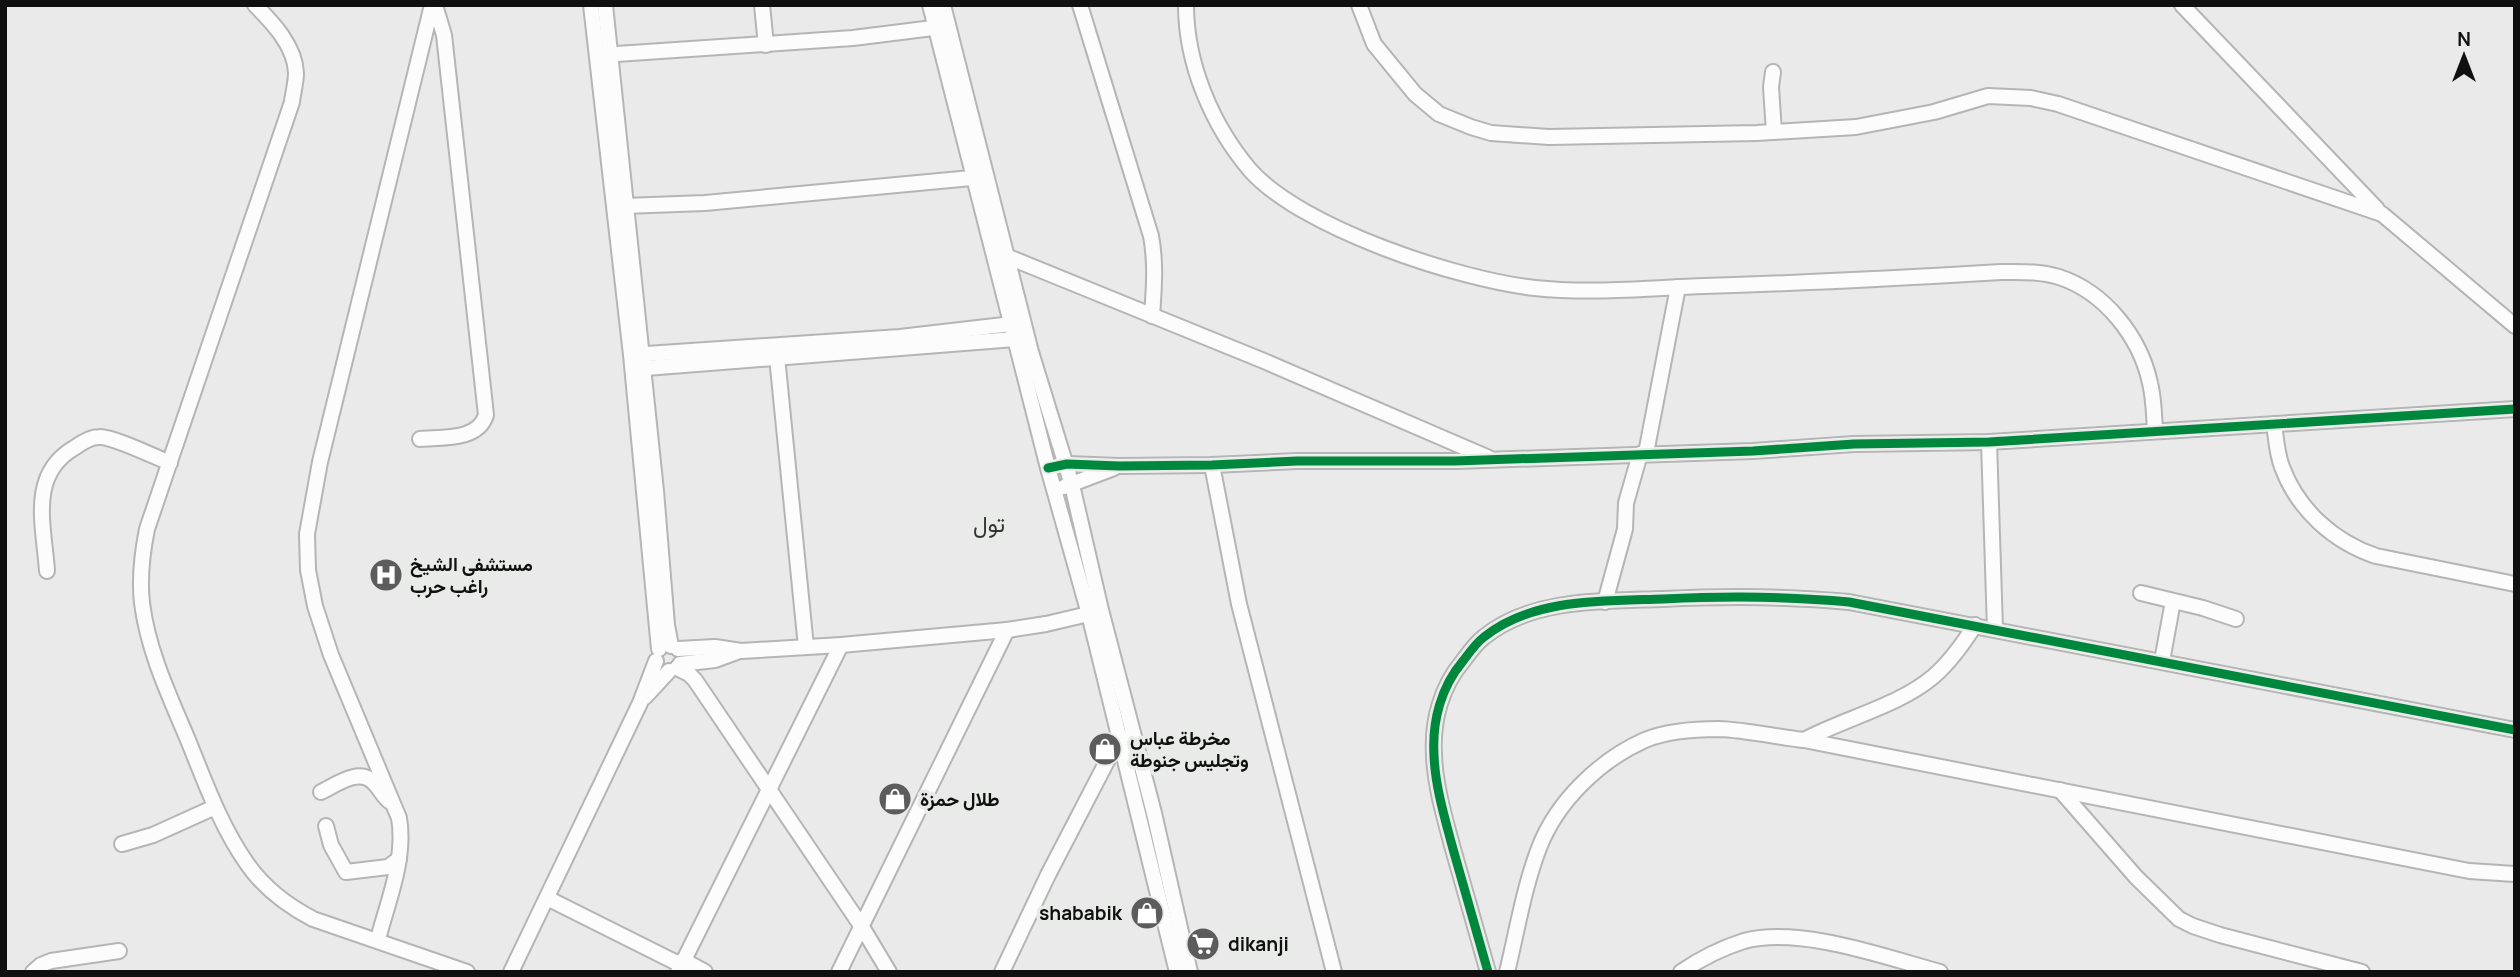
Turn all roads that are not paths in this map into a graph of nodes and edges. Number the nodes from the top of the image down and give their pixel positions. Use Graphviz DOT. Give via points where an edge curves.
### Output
graph roads {
  1 [pos="255,5"];
  2 [pos="434,5"];
  3 [pos="591,5"];
  4 [pos="605,5"];
  5 [pos="762,5"];
  6 [pos="930,5"];
  7 [pos="943,5"];
  8 [pos="1080,5"];
  9 [pos="1185,5"];
  10 [pos="1359,5"];
  11 [pos="2182,5"];
  12 [pos="941,27"];
  13 [pos="766,45"];
  14 [pos="603,55"];
  15 [pos="1773,72"];
  16 [pos="1774,132"];
  17 [pos="980,178"];
  18 [pos="624,206"];
  19 [pos="2382,214"];
  20 [pos="1006,256"];
  21 [pos="1678,287"];
  22 [pos="1152,316"];
  23 [pos="1017,323"];
  24 [pos="2515,326"];
  25 [pos="1015,339"];
  26 [pos="851,346"];
  27 [pos="820,348"];
  28 [pos="777,357"];
  29 [pos="637,362"];
  30 [pos="2515,409"];
  31 [pos="2274,424"];
  32 [pos="2155,431"];
  33 [pos="420,439"];
  34 [pos="1989,442"];
  35 [pos="1643,454"];
  36 [pos="1495,460"];
  37 [pos="170,463"];
  38 [pos="1067,464"];
  39 [pos="1212,465"];
  40 [pos="1119,466"];
  41 [pos="1048,468"];
  42 [pos="1072,485"];
  43 [pos="1055,490"];
  44 [pos="47,570"];
  45 [pos="2515,584"];
  46 [pos="2141,593"];
  47 [pos="2173,601"];
  48 [pos="1605,602"];
  49 [pos="1095,612"];
  50 [pos="2236,619"];
  51 [pos="1975,625"];
  52 [pos="1007,629"];
  53 [pos="1995,629"];
  54 [pos="841,645"];
  55 [pos="806,647"];
  56 [pos="666,651"];
  57 [pos="741,651"];
  58 [pos="2162,661"];
  59 [pos="675,668"];
  60 [pos="640,703"];
  61 [pos="2515,730"];
  62 [pos="1126,736"];
  63 [pos="1804,740"];
  64 [pos="768,790"];
  65 [pos="2060,790"];
  66 [pos="321,792"];
  67 [pos="215,807"];
  68 [pos="396,808"];
  69 [pos="326,825"];
  70 [pos="122,844"];
  71 [pos="399,859"];
  72 [pos="2515,874"];
  73 [pos="547,898"];
  74 [pos="862,928"];
  75 [pos="378,939"];
  76 [pos="119,951"];
  77 [pos="681,966"];
  78 [pos="1180,968"];
  79 [pos="33,972"];
  80 [pos="467,972"];
  81 [pos="511,972"];
  82 [pos="705,972"];
  83 [pos="839,972"];
  84 [pos="889,972"];
  85 [pos="1002,972"];
  86 [pos="1334,972"];
  87 [pos="1488,972"];
  88 [pos="1507,972"];
  89 [pos="1681,972"];
  90 [pos="1940,972"];
  91 [pos="2362,972"];
  1 -- 37 [label="street" via="291,52 296,74 292,102"];
  2 -- 33 [label="street" via="444,36 486,417 467,435"];
  2 -- 68 [label="street" via="320,462 307,534 315,606"];
  3 -- 14 [label="street"];
  4 -- 14 [label="street"];
  5 -- 13 [label="street"];
  6 -- 12 [label="street"];
  7 -- 12 [label="street"];
  8 -- 22 [label="street" via="1152,242"];
  9 -- 21 [label="street" via="1200,85 1227,136 1251,170 1303,209 1391,250 1490,281 1550,289"];
  10 -- 16 [label="street" via="1374,44 1406,85 1439,114 1471,128 1549,137"];
  11 -- 19 [label="street"];
  12 -- 13 [label="street"];
  12 -- 17 [label="street"];
  13 -- 14 [label="street"];
  14 -- 18 [label="street"];
  14 -- 29 [label="street"];
  15 -- 16 [label="street"];
  16 -- 19 [label="street" via="1856,127 1988,96 2031,98"];
  17 -- 18 [label="street"];
  17 -- 20 [label="street"];
  17 -- 23 [label="street"];
  18 -- 29 [label="street"];
  19 -- 24 [label="street"];
  20 -- 22 [label="street"];
  20 -- 23 [label="street"];
  21 -- 32 [label="street" via="2001,272 2059,277 2093,294 2133,339 2150,380"];
  21 -- 35 [label="street"];
  22 -- 36 [label="street"];
  23 -- 25 [label="street"];
  23 -- 26 [label="street"];
  23 -- 38 [label="street"];
  25 -- 26 [label="street"];
  25 -- 41 [label="street"];
  26 -- 27 [label="street"];
  27 -- 28 [label="street"];
  27 -- 29 [label="street"];
  28 -- 29 [label="street"];
  28 -- 55 [label="street"];
  29 -- 56 [label="street"];
  30 -- 31 [label="street"];
  31 -- 32 [label="street"];
  31 -- 45 [label="street" via="2282,467 2294,489 2313,516 2339,540 2376,556"];
  32 -- 34 [label="street"];
  34 -- 35 [label="street"];
  34 -- 53 [label="street"];
  35 -- 36 [label="street"];
  35 -- 48 [label="street" via="1626,503 1625,529"];
  36 -- 39 [label="street"];
  37 -- 44 [label="street" via="101,437 68,452 47,474 41,495"];
  37 -- 67 [label="street" via="147,529 141,564 142,604 154,658"];
  38 -- 40 [label="street"];
  38 -- 41 [label="street"];
  38 -- 42 [label="street"];
  39 -- 40 [label="street"];
  39 -- 86 [label="street" via="1239,604"];
  40 -- 42 [label="street"];
  41 -- 43 [label="street"];
  42 -- 43 [label="street"];
  42 -- 49 [label="street"];
  43 -- 49 [label="street"];
  46 -- 47 [label="street"];
  47 -- 50 [label="street"];
  47 -- 58 [label="street"];
  48 -- 51 [label="street" via="1716,596 1802,598"];
  48 -- 87 [label="street" via="1553,607 1501,626 1482,638 1458,667 1439,703 1434,756 1437,779"];
  49 -- 52 [label="street"];
  49 -- 62 [label="street"];
  51 -- 53 [label="street"];
  51 -- 63 [label="street" via="1945,666 1918,687"];
  52 -- 54 [label="street"];
  52 -- 74 [label="street"];
  53 -- 58 [label="street"];
  54 -- 55 [label="street"];
  54 -- 64 [label="street"];
  55 -- 57 [label="street"];
  56 -- 57 [label="street" via="715,647"];
  56 -- 59 [label="street" via="682,656"];
  56 -- 59 [label="street" via="661,668"];
  56 -- 60 [label="street"];
  57 -- 59 [label="street"];
  58 -- 61 [label="street"];
  59 -- 60 [label="street"];
  59 -- 64 [label="street" via="695,680"];
  60 -- 73 [label="street"];
  62 -- 78 [label="street"];
  62 -- 85 [label="street" via="1048,874"];
  63 -- 65 [label="street"];
  63 -- 88 [label="street" via="1720,729 1678,732 1648,739 1601,768 1573,795 1539,847"];
  64 -- 74 [label="street"];
  64 -- 77 [label="street"];
  65 -- 72 [label="street" via="2469,871"];
  65 -- 91 [label="street" via="2179,919 2220,935"];
  66 -- 68 [label="street" via="365,776"];
  67 -- 70 [label="street"];
  67 -- 75 [label="street" via="248,866 280,899 313,919"];
  68 -- 71 [label="street" via="401,828"];
  69 -- 71 [label="street" via="346,872 388,867"];
  71 -- 75 [label="street"];
  73 -- 77 [label="street"];
  73 -- 81 [label="street"];
  74 -- 83 [label="street"];
  74 -- 84 [label="street"];
  75 -- 80 [label="street"];
  76 -- 79 [label="street" via="51,961"];
  77 -- 82 [label="street"];
  89 -- 90 [label="street" via="1746,941 1779,938 1817,940"];
}
